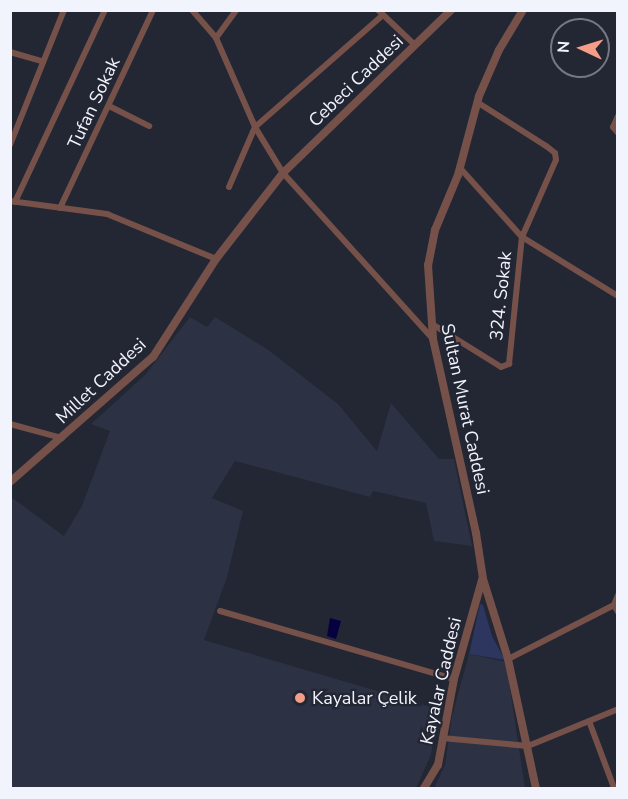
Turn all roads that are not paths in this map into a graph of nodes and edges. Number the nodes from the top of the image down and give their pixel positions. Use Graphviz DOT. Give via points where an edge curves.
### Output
graph roads {
  1 [pos="64,10"];
  2 [pos="105,10"];
  3 [pos="153,10"];
  4 [pos="192,10"];
  5 [pos="236,10"];
  6 [pos="451,10"];
  7 [pos="523,10"];
  8 [pos="380,13"];
  9 [pos="216,38"];
  10 [pos="414,44"];
  11 [pos="10,52"];
  12 [pos="42,62"];
  13 [pos="477,102"];
  14 [pos="109,106"];
  15 [pos="618,116"];
  16 [pos="14,125"];
  17 [pos="149,126"];
  18 [pos="255,127"];
  19 [pos="618,133"];
  20 [pos="10,145"];
  21 [pos="460,168"];
  22 [pos="283,173"];
  23 [pos="229,187"];
  24 [pos="13,202"];
  25 [pos="60,208"];
  26 [pos="522,237"];
  27 [pos="216,259"];
  28 [pos="618,296"];
  29 [pos="432,324"];
  30 [pos="433,339"];
  31 [pos="10,424"];
  32 [pos="63,438"];
  33 [pos="10,483"];
  34 [pos="483,579"];
  35 [pos="618,595"];
  36 [pos="614,605"];
  37 [pos="220,611"];
  38 [pos="618,612"];
  39 [pos="508,659"];
  40 [pos="454,679"];
  41 [pos="618,709"];
  42 [pos="589,721"];
  43 [pos="442,738"];
  44 [pos="528,746"];
  45 [pos="424,789"];
  46 [pos="536,789"];
  47 [pos="614,789"];
  1 -- 12 [label="street"];
  2 -- 24 [label="street"];
  3 -- 14 [label="street, Tufan Sokak"];
  4 -- 9 [label="street"];
  5 -- 9 [label="street"];
  6 -- 10 [label="street, Cebeci Caddesi"];
  7 -- 13 [label="street, Sultan Murat Caddesi" via="499,50"];
  8 -- 10 [label="street"];
  8 -- 18 [label="street"];
  9 -- 18 [label="street"];
  10 -- 22 [label="street, Cebeci Caddesi"];
  11 -- 12 [label="street"];
  12 -- 16 [label="street"];
  13 -- 21 [label="street, Sultan Murat Caddesi"];
  13 -- 26 [label="street, 324. Sokak" via="555,153 556,160"];
  14 -- 17 [label="street"];
  14 -- 25 [label="street, Tufan Sokak"];
  15 -- 19 [label="street" via="614,127"];
  16 -- 20 [label="street"];
  18 -- 22 [label="street"];
  18 -- 23 [label="street"];
  21 -- 26 [label="street"];
  21 -- 29 [label="street, Sultan Murat Caddesi" via="429,251"];
  22 -- 27 [label="street, Cebeci Caddesi"];
  22 -- 30 [label="street"];
  24 -- 25 [label="street"];
  25 -- 27 [label="street" via="107,214"];
  26 -- 28 [label="street"];
  26 -- 29 [label="street, 324. Sokak" via="506,368"];
  27 -- 32 [label="street, Millet Caddesi" via="153,357"];
  29 -- 30 [label="street, Sultan Murat Caddesi"];
  30 -- 34 [label="street, Sultan Murat Caddesi"];
  31 -- 32 [label="street"];
  32 -- 33 [label="street, Millet Caddesi"];
  34 -- 39 [label="street, Sultan Murat Caddesi"];
  34 -- 40 [label="street, Kayalar Caddesi"];
  35 -- 36 [label="street"];
  36 -- 38 [label="street"];
  36 -- 39 [label="street"];
  37 -- 40 [label="street"];
  39 -- 44 [label="street, Sultan Murat Caddesi"];
  40 -- 43 [label="street, Kayalar Caddesi"];
  41 -- 42 [label="street"];
  42 -- 44 [label="street"];
  42 -- 47 [label="street"];
  43 -- 44 [label="street"];
  43 -- 45 [label="street, Kayalar Caddesi" via="438,765"];
  44 -- 46 [label="street, Sultan Murat Caddesi"];
}
